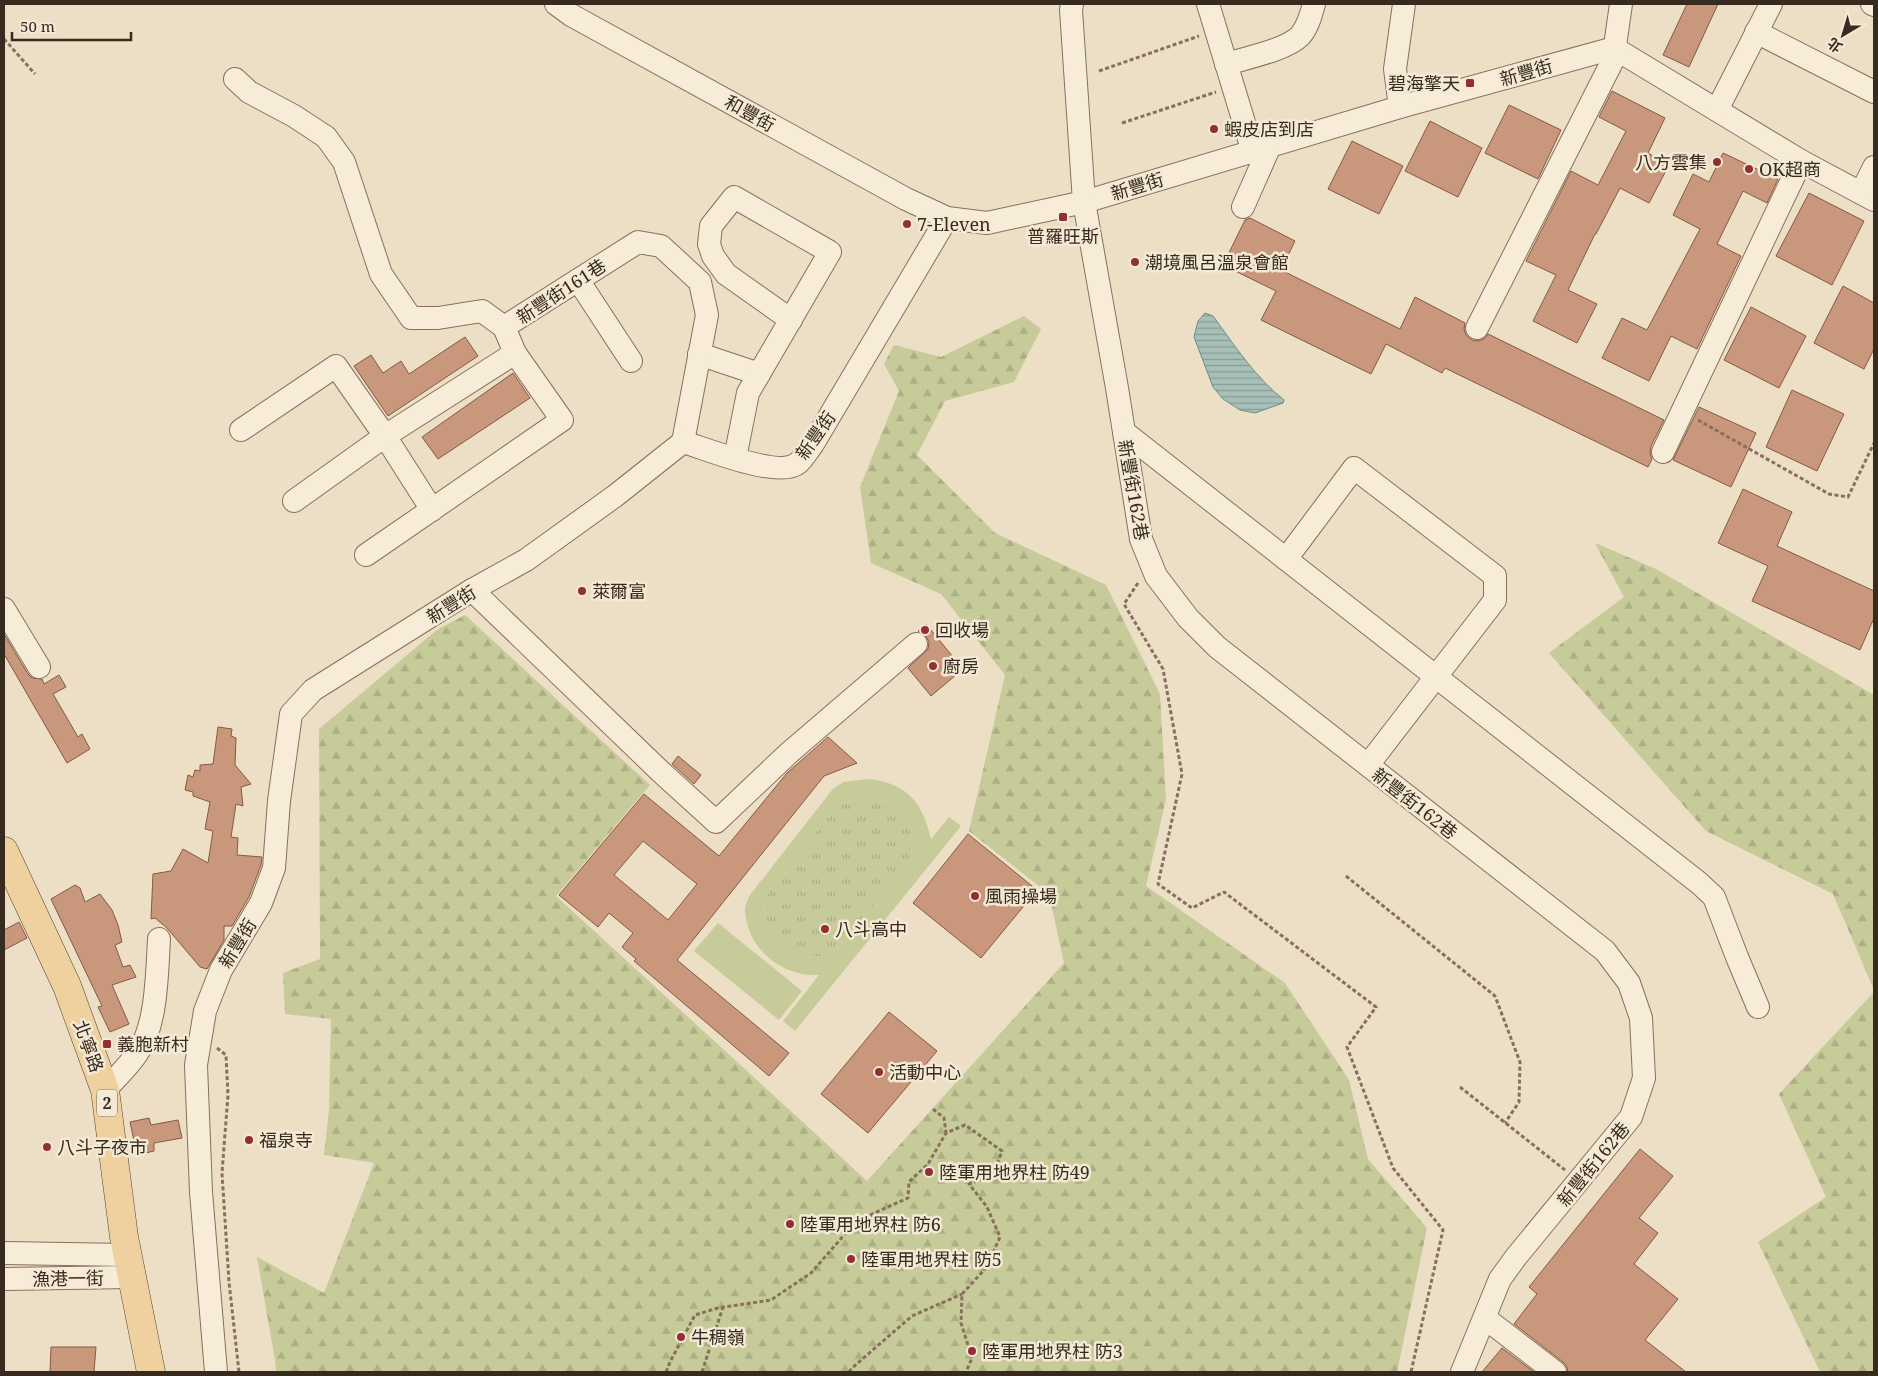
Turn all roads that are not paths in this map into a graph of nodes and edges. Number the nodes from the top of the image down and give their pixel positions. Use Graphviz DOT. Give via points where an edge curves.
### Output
graph roads {
  1 [pos="556,4"];
  2 [pos="1072,4"];
  3 [pos="1208,4"];
  4 [pos="1314,4"];
  5 [pos="1404,4"];
  6 [pos="1621,4"];
  7 [pos="1771,4"];
  8 [pos="1756,32"];
  9 [pos="1614,48"];
  10 [pos="1226,64"];
  11 [pos="235,79"];
  12 [pos="1874,92"];
  13 [pos="1400,107"];
  14 [pos="1717,110"];
  15 [pos="1261,150"];
  16 [pos="1801,161"];
  17 [pos="1874,167"];
  18 [pos="1868,197"];
  19 [pos="1084,202"];
  20 [pos="1243,207"];
  21 [pos="947,218"];
  22 [pos="578,280"];
  23 [pos="791,320"];
  24 [pos="504,327"];
  25 [pos="1478,328"];
  26 [pos="515,353"];
  27 [pos="700,354"];
  28 [pos="630,361"];
  29 [pos="759,374"];
  30 [pos="241,430"];
  31 [pos="1124,432"];
  32 [pos="385,436"];
  33 [pos="683,442"];
  34 [pos="1663,452"];
  35 [pos="735,458"];
  36 [pos="294,500"];
  37 [pos="432,510"];
  38 [pos="366,556"];
  39 [pos="1286,559"];
  40 [pos="472,590"];
  41 [pos="4,609"];
  42 [pos="916,644"];
  43 [pos="39,667"];
  44 [pos="1435,676"];
  45 [pos="1368,765"];
  46 [pos="4,851"];
  47 [pos="160,939"];
  48 [pos="1758,1006"];
  49 [pos="105,1090"];
  50 [pos="4,1253"];
  51 [pos="129,1266"];
  52 [pos="4,1279"];
  53 [pos="1484,1318"];
  54 [pos="151,1372"];
  55 [pos="216,1372"];
  56 [pos="1462,1372"];
  57 [pos="1555,1372"];
  1 -- 21 [label="street, 和豐街" via="897,194"];
  2 -- 19 [label="street, 新豐街162巷" via="1075,95"];
  3 -- 10 [label="street"];
  4 -- 10 [label="street" via="1308,24 1290,44"];
  5 -- 13 [label="street" via="1395,69"];
  6 -- 9 [label="street"];
  7 -- 8 [label="street"];
  8 -- 12 [label="street"];
  8 -- 14 [label="street"];
  9 -- 13 [label="street, 新豐街"];
  9 -- 14 [label="street"];
  9 -- 25 [label="street" via="1613,60"];
  10 -- 15 [label="street"];
  11 -- 24 [label="street" via="249,92 326,137 344,162 381,274 411,318 438,318 482,311"];
  13 -- 15 [label="street, 新豐街"];
  14 -- 16 [label="street"];
  15 -- 19 [label="street, 新豐街"];
  15 -- 20 [label="street"];
  16 -- 18 [label="street"];
  16 -- 34 [label="street"];
  17 -- 18 [label="street"];
  19 -- 21 [label="street, 新豐街" via="987,223"];
  19 -- 31 [label="street, 新豐街162巷"];
  21 -- 35 [label="street, 新豐街" via="813,444 797,464 780,469"];
  22 -- 24 [label="street, 新豐街161巷"];
  22 -- 27 [label="street, 新豐街161巷" via="638,242 661,246 700,282 707,315"];
  22 -- 28 [label="street"];
  23 -- 23 [label="street" via="830,252 734,197 711,226 709,244 713,256 726,274"];
  23 -- 29 [label="street"];
  24 -- 26 [label="street, 新豐街161巷"];
  26 -- 32 [label="street"];
  26 -- 37 [label="street, 新豐街161巷" via="562,420"];
  27 -- 29 [label="street"];
  27 -- 33 [label="street, 新豐街161巷"];
  29 -- 35 [label="street" via="748,392"];
  30 -- 32 [label="street" via="336,366"];
  31 -- 39 [label="street"];
  31 -- 45 [label="street, 新豐街162巷" via="1141,539 1156,576 1188,618 1217,647"];
  32 -- 36 [label="street"];
  32 -- 37 [label="street"];
  33 -- 35 [label="street, 新豐街"];
  33 -- 40 [label="street, 新豐街" via="526,560"];
  37 -- 38 [label="street"];
  39 -- 44 [label="street"];
  39 -- 44 [label="street" via="1354,468 1496,576 1495,600"];
  40 -- 42 [label="street" via="716,822 790,752"];
  40 -- 55 [label="street, 新豐街" via="312,690 291,714 274,868 261,903 221,970 205,1011 196,1064 201,1192"];
  41 -- 43 [label="street"];
  44 -- 45 [label="street"];
  44 -- 48 [label="street" via="1714,897"];
  45 -- 53 [label="street, 新豐街162巷" via="1605,951 1629,983 1641,1018 1644,1078 1631,1117 1516,1257 1500,1279"];
  46 -- 49 [label="main road, 北寧路 / 2" via="67,986"];
  47 -- 49 [label="street" via="154,1004 146,1035 139,1052"];
  49 -- 51 [label="main road, 北寧路 / 2"];
  50 -- 51 [label="street, 漁港一街"];
  51 -- 52 [label="street, 漁港一街"];
  51 -- 54 [label="main road, 北寧路 / 2"];
  53 -- 56 [label="street, 新豐街162巷"];
  53 -- 57 [label="street"];
}
